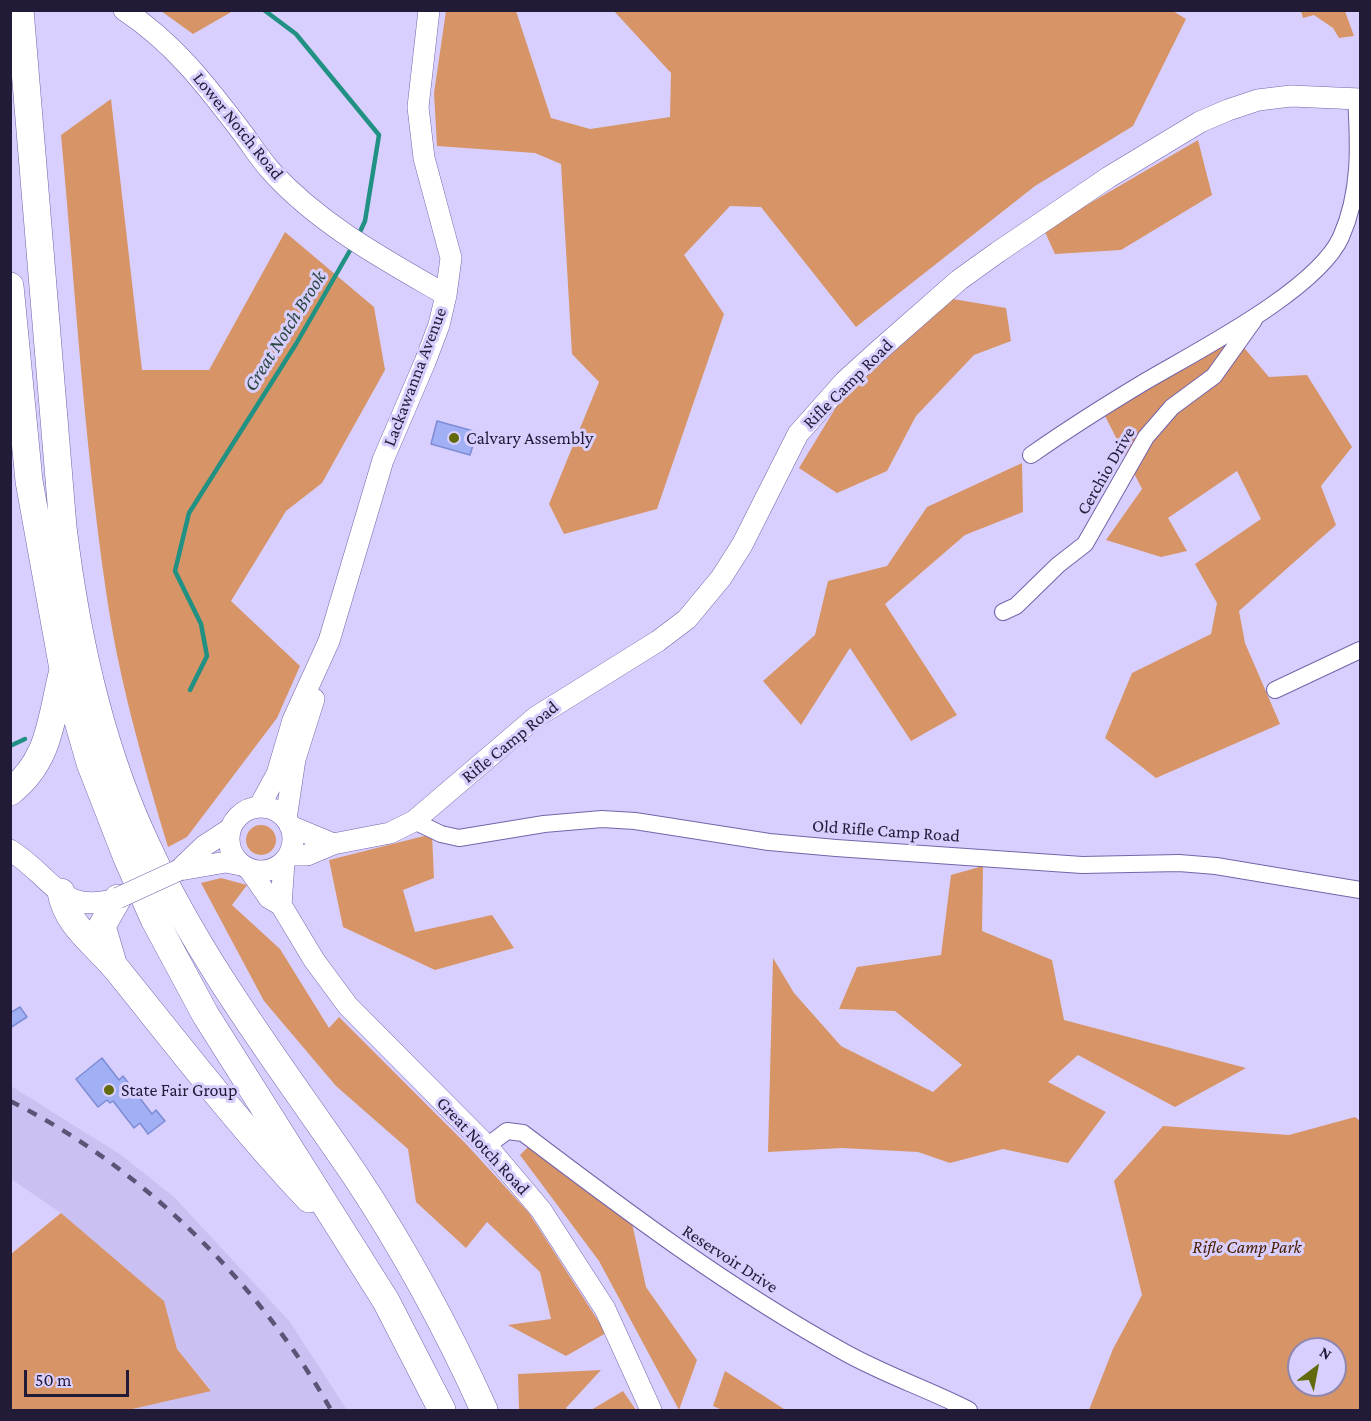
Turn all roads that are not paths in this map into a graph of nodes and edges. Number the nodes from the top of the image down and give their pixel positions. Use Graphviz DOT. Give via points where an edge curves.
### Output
graph roads {
  1 [pos="20,10"];
  2 [pos="124,10"];
  3 [pos="429,10"];
  4 [pos="1358,98"];
  5 [pos="1358,186"];
  6 [pos="10,286"];
  7 [pos="446,295"];
  8 [pos="1258,314"];
  9 [pos="1031,455"];
  10 [pos="1003,612"];
  11 [pos="1360,650"];
  12 [pos="320,666"];
  13 [pos="63,669"];
  14 [pos="1275,690"];
  15 [pos="10,792"];
  16 [pos="259,807"];
  17 [pos="414,821"];
  18 [pos="288,823"];
  19 [pos="230,829"];
  20 [pos="333,844"];
  21 [pos="10,850"];
  22 [pos="286,859"];
  23 [pos="245,867"];
  24 [pos="179,870"];
  25 [pos="1360,890"];
  26 [pos="61,892"];
  27 [pos="118,898"];
  28 [pos="281,905"];
  29 [pos="114,965"];
  30 [pos="487,1146"];
  31 [pos="355,1248"];
  32 [pos="442,1410"];
  33 [pos="484,1410"];
  34 [pos="651,1410"];
  35 [pos="969,1410"];
  1 -- 33 [label="highway" via="63,527 99,717 147,847 184,916 246,1016 356,1178 435,1314"];
  2 -- 7 [label="street, Lower Notch Road" via="196,72 257,154 295,195 343,233"];
  3 -- 7 [label="street, Lackawanna Avenue" via="418,107 424,158 451,258"];
  4 -- 5 [label="street, Cerchio Drive"];
  4 -- 17 [label="street, Rifle Camp Road" via="1291,96 1258,100 1200,122 1052,213 959,280 845,381 798,434 742,545 687,619 536,717"];
  5 -- 8 [label="street, Cerchio Drive" via="1341,237 1324,262"];
  6 -- 13 [label="highway" via="29,481"];
  7 -- 12 [label="street, Lackawanna Avenue" via="432,344 383,460"];
  8 -- 9 [label="street, Cerchio Drive"];
  8 -- 10 [label="street, Cerchio Drive" via="1214,376 1172,407 1146,437 1086,544 1016,606"];
  11 -- 14 [label="street"];
  12 -- 16 [label="street, Lackawanna Avenue" via="293,720 277,774"];
  12 -- 18 [label="street, Lackawanna Avenue" via="312,709 295,759"];
  13 -- 15 [label="highway" via="47,744 28,777"];
  13 -- 31 [label="highway" via="90,763 159,929 205,1014"];
  16 -- 18 [label="street" via="269,808"];
  16 -- 19 [label="street" via="238,816"];
  17 -- 20 [label="street, Rifle Camp Road" via="390,833"];
  17 -- 25 [label="street, Old Rifle Camp Road" via="459,838 579,819 635,821 828,848 1082,864 1216,866"];
  18 -- 20 [label="street"];
  18 -- 22 [label="street" via="293,840"];
  19 -- 23 [label="street" via="231,851"];
  19 -- 24 [label="street" via="204,846"];
  20 -- 22 [label="street, Rifle Camp Road"];
  21 -- 26 [label="street"];
  22 -- 23 [label="street" via="267,871"];
  22 -- 28 [label="street"];
  23 -- 24 [label="street" via="226,862"];
  23 -- 28 [label="street, Great Notch Road"];
  24 -- 27 [label="street, bridge"];
  26 -- 27 [label="street" via="90,905"];
  26 -- 29 [label="highway" via="64,910"];
  27 -- 29 [label="highway" via="102,926"];
  28 -- 30 [label="street, Great Notch Road" via="348,1006"];
  29 -- 31 [label="highway" via="256,1142"];
  30 -- 34 [label="street, Great Notch Road" via="541,1210 587,1278 621,1341"];
  30 -- 35 [label="street, Reservoir Drive" via="507,1131 523,1133 638,1221 742,1293 861,1361"];
  31 -- 32 [label="highway"];
}
